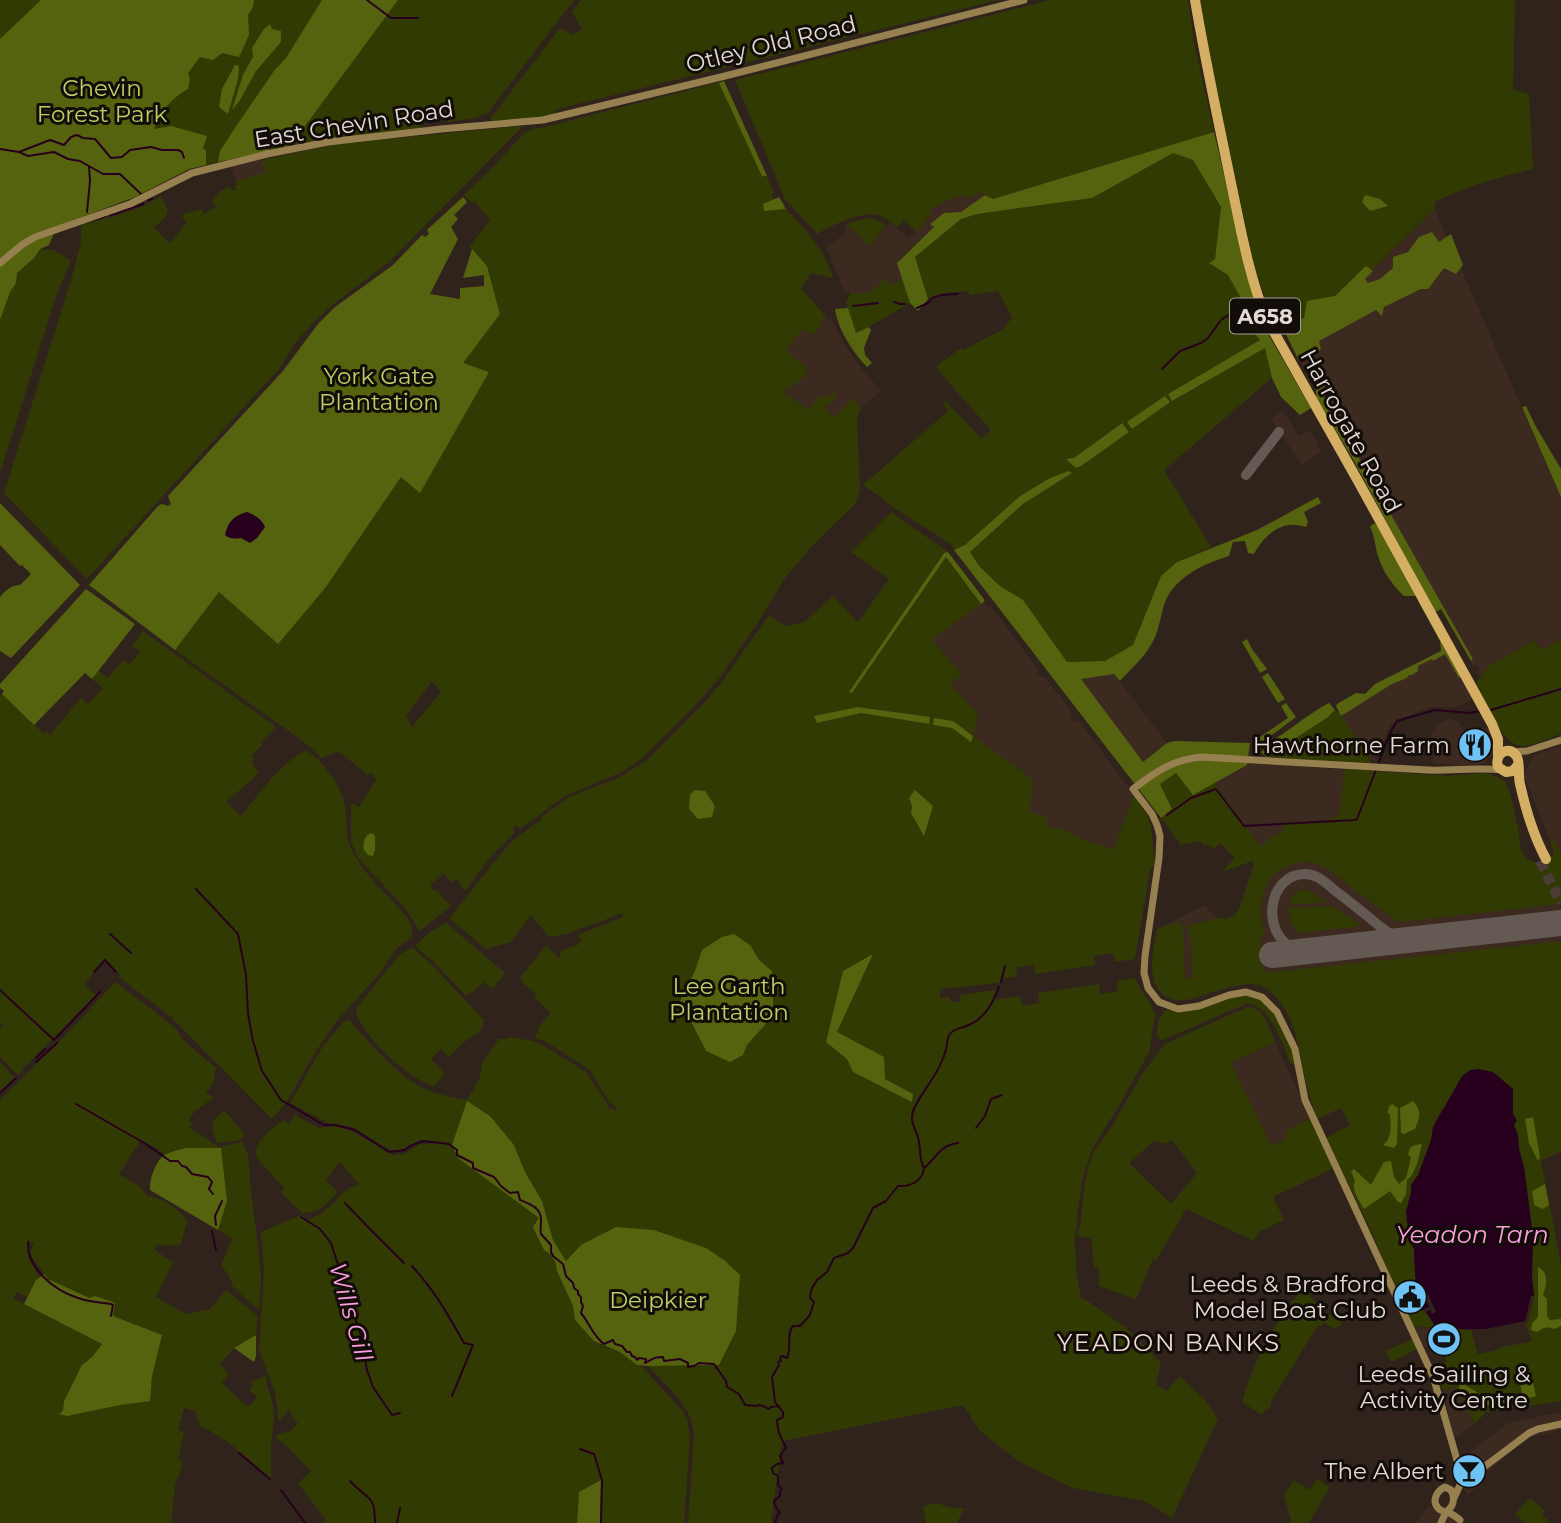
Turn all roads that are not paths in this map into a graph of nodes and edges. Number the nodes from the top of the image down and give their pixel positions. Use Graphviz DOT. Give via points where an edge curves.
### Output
graph roads {
  1 [pos="1024,0"];
  2 [pos="1195,0"];
  3 [pos="527,122"];
  4 [pos="0,263"];
  5 [pos="1498,738"];
  6 [pos="1561,740"];
  7 [pos="1511,751"];
  8 [pos="1498,757"];
  9 [pos="1518,765"];
  10 [pos="1485,768"];
  11 [pos="1502,771"];
  12 [pos="1525,816"];
  13 [pos="1543,860"];
  14 [pos="1561,1424"];
  15 [pos="1462,1483"];
  16 [pos="1447,1487"];
  17 [pos="1450,1506"];
  18 [pos="1461,1521"];
  19 [pos="1441,1523"];
  1 -- 3 [label="street, Otley Old Road"];
  2 -- 5 [label="highway, Harrogate Road / A658" via="1247,258 1264,313"];
  3 -- 4 [label="street, East Chevin Road" via="328,142 192,173 130,204 35,237"];
  5 -- 7 [label="highway, Harrogate Road / A658"];
  5 -- 8 [label="highway, Harrogate Road / A658"];
  6 -- 7 [label="street"];
  7 -- 8 [label="highway"];
  7 -- 9 [label="highway"];
  8 -- 10 [label="street"];
  8 -- 11 [label="highway"];
  9 -- 11 [label="highway" via="1510,772"];
  9 -- 12 [label="highway"];
  10 -- 11 [label="street"];
  10 -- 15 [label="street" via="1453,771 1202,757 1162,768 1133,789 1152,814 1160,836 1144,966 1148,988 1159,1002 1178,1009 1246,992 1262,997 1277,1012 1295,1049 1305,1100 1433,1376"];
  11 -- 12 [label="highway" via="1511,780"];
  12 -- 13 [label="highway"];
  14 -- 15 [label="street" via="1529,1433"];
  15 -- 16 [label="street"];
  15 -- 17 [label="street"];
  16 -- 17 [label="street" via="1453,1493"];
  16 -- 17 [label="street" via="1438,1490 1436,1502 1439,1509"];
  17 -- 18 [label="street"];
  17 -- 19 [label="street"];
}
